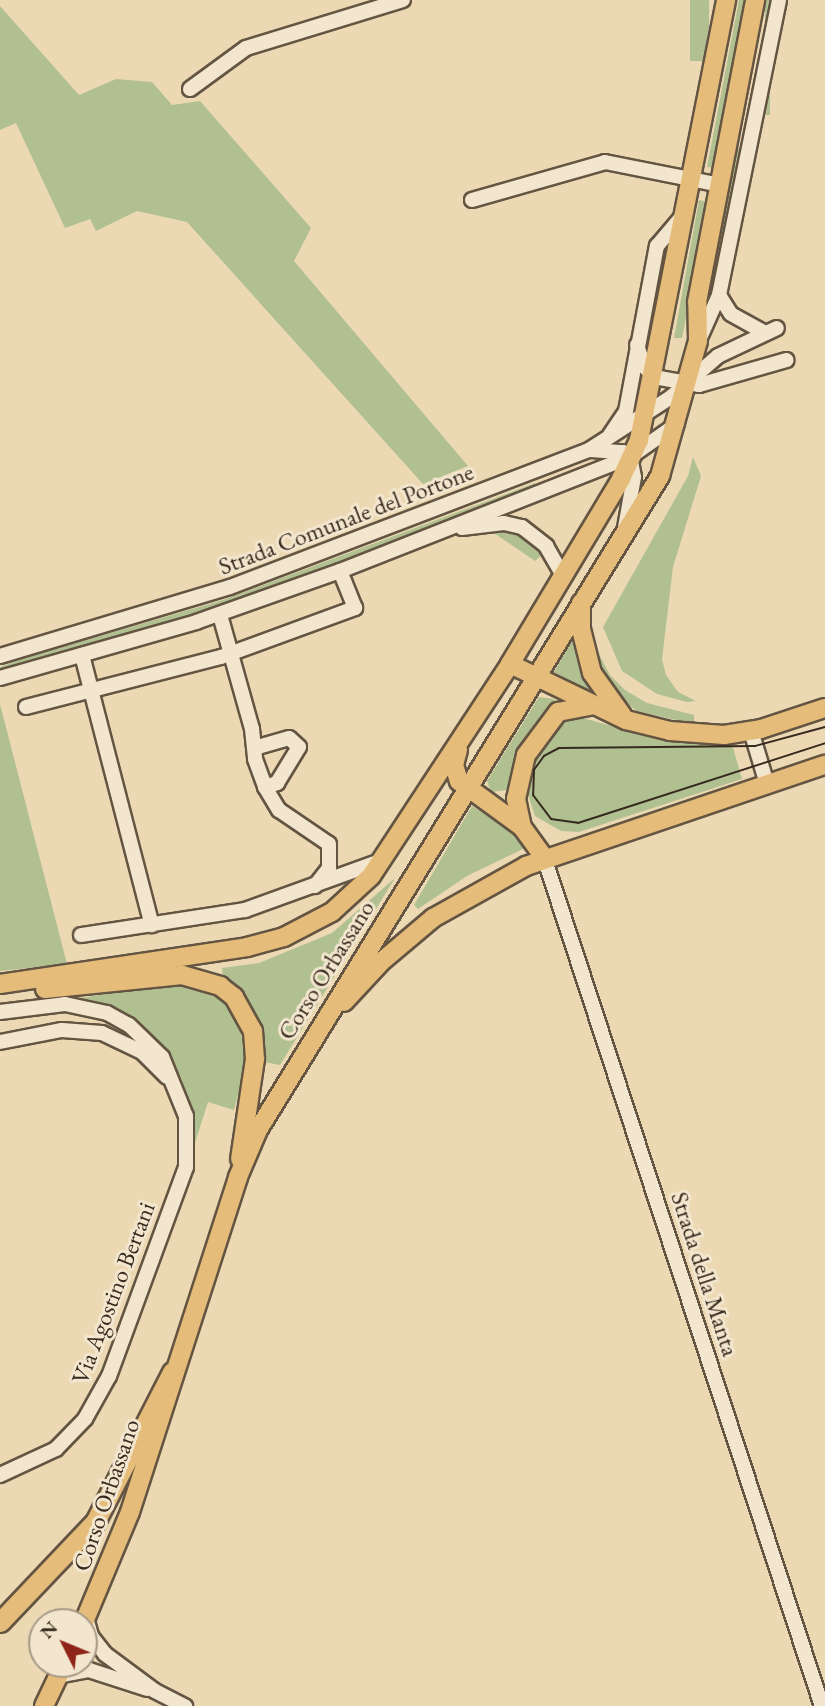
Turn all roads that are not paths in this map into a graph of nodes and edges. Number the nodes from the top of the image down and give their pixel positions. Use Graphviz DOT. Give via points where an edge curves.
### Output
graph roads {
  1 [pos="403,0"];
  2 [pos="726,0"];
  3 [pos="755,0"];
  4 [pos="779,0"];
  5 [pos="190,89"];
  6 [pos="753,126"];
  7 [pos="730,131"];
  8 [pos="749,143"];
  9 [pos="693,180"];
  10 [pos="720,185"];
  11 [pos="472,200"];
  12 [pos="687,210"];
  13 [pos="719,295"];
  14 [pos="636,340"];
  15 [pos="698,341"];
  16 [pos="787,360"];
  17 [pos="654,377"];
  18 [pos="689,382"];
  19 [pos="646,415"];
  20 [pos="678,424"];
  21 [pos="605,441"];
  22 [pos="589,450"];
  23 [pos="630,457"];
  24 [pos="450,529"];
  25 [pos="624,535"];
  26 [pos="340,570"];
  27 [pos="563,576"];
  28 [pos="581,603"];
  29 [pos="220,615"];
  30 [pos="82,654"];
  31 [pos="231,654"];
  32 [pos="0,656"];
  33 [pos="510,664"];
  34 [pos="536,677"];
  35 [pos="0,678"];
  36 [pos="92,690"];
  37 [pos="593,705"];
  38 [pos="26,707"];
  39 [pos="825,708"];
  40 [pos="626,720"];
  41 [pos="751,731"];
  42 [pos="461,740"];
  43 [pos="254,748"];
  44 [pos="825,765"];
  45 [pos="767,784"];
  46 [pos="265,788"];
  47 [pos="469,788"];
  48 [pos="522,827"];
  49 [pos="544,857"];
  50 [pos="382,860"];
  51 [pos="313,888"];
  52 [pos="152,925"];
  53 [pos="81,935"];
  54 [pos="0,984"];
  55 [pos="0,994"];
  56 [pos="0,1012"];
  57 [pos="313,1035"];
  58 [pos="0,1042"];
  59 [pos="172,1083"];
  60 [pos="238,1177"];
  61 [pos="172,1373"];
  62 [pos="0,1475"];
  63 [pos="90,1608"];
  64 [pos="0,1622"];
  65 [pos="98,1645"];
  66 [pos="98,1673"];
  67 [pos="57,1678"];
  68 [pos="155,1691"];
  69 [pos="44,1706"];
  70 [pos="185,1706"];
  71 [pos="822,1706"];
  1 -- 5 [label="street" via="246,48"];
  2 -- 9 [label="main road, Corso Orbassano"];
  3 -- 7 [label="main road, Corso Orbassano"];
  4 -- 6 [label="street, Corso Orbassano"];
  6 -- 7 [label="street"];
  6 -- 8 [label="street, Corso Orbassano"];
  7 -- 8 [label="street"];
  7 -- 10 [label="main road, Corso Orbassano"];
  8 -- 13 [label="street, Corso Orbassano"];
  9 -- 10 [label="street"];
  9 -- 11 [label="street" via="605,162"];
  9 -- 12 [label="main road, Corso Orbassano"];
  10 -- 15 [label="main road, Corso Orbassano" via="697,302"];
  12 -- 14 [label="street, Corso Orbassano" via="657,246"];
  12 -- 17 [label="main road, Corso Orbassano"];
  13 -- 15 [label="street, Corso Orbassano"];
  13 -- 18 [label="street, Strada Comunale del Portone" via="731,314 771,330 718,356"];
  14 -- 17 [label="street" via="644,366"];
  14 -- 21 [label="street, Corso Orbassano" via="626,411"];
  15 -- 18 [label="main road, Corso Orbassano"];
  16 -- 18 [label="street" via="710,385"];
  17 -- 18 [label="street"];
  17 -- 19 [label="main road, Corso Orbassano"];
  18 -- 19 [label="street, Strada Comunale del Portone"];
  18 -- 20 [label="main road, Corso Orbassano"];
  19 -- 21 [label="street, Strada Comunale del Portone"];
  19 -- 23 [label="main road, Corso Orbassano"];
  20 -- 23 [label="street, Strada Comunale del Portone"];
  20 -- 25 [label="main road, Corso Orbassano" via="660,476"];
  21 -- 22 [label="street, Strada Comunale del Portone"];
  22 -- 23 [label="street" via="623,452"];
  22 -- 32 [label="street, Strada Comunale del Portone" via="230,587"];
  23 -- 24 [label="street, Strada Comunale del Portone"];
  23 -- 25 [label="street" via="634,477"];
  23 -- 27 [label="main road, Corso Orbassano"];
  24 -- 26 [label="street, Strada Comunale del Portone"];
  24 -- 27 [label="street" via="504,523 522,527 546,546"];
  25 -- 28 [label="main road, Corso Orbassano"];
  26 -- 29 [label="street, Strada Comunale del Portone"];
  26 -- 31 [label="street, Strada Comunale del Portone" via="355,608"];
  27 -- 33 [label="main road, Corso Orbassano"];
  28 -- 34 [label="main road, Corso Orbassano"];
  28 -- 40 [label="main road" via="581,629 592,673"];
  29 -- 30 [label="street, Strada Comunale del Portone"];
  29 -- 31 [label="street, Strada Comunale del Portone"];
  30 -- 35 [label="street, Strada Comunale del Portone"];
  30 -- 36 [label="street"];
  31 -- 36 [label="street, Strada Comunale del Portone"];
  31 -- 43 [label="street, Strada Comunale del Portone"];
  33 -- 34 [label="main road"];
  33 -- 42 [label="main road, Corso Orbassano"];
  34 -- 37 [label="main road"];
  34 -- 47 [label="main road, Corso Orbassano"];
  36 -- 38 [label="street, Strada Comunale del Portone"];
  36 -- 52 [label="street"];
  37 -- 40 [label="main road"];
  37 -- 48 [label="main road" via="558,712 526,755 516,799"];
  39 -- 41 [label="main road"];
  40 -- 41 [label="main road" via="670,731 724,735"];
  41 -- 45 [label="street"];
  42 -- 47 [label="main road" via="455,775"];
  42 -- 50 [label="main road, Corso Orbassano"];
  43 -- 46 [label="street, Strada Comunale del Portone"];
  43 -- 46 [label="street" via="289,738 299,747 277,783"];
  44 -- 45 [label="main road"];
  45 -- 49 [label="main road"];
  46 -- 51 [label="street, Strada Comunale del Portone" via="279,810 328,844 329,868"];
  47 -- 48 [label="main road"];
  47 -- 57 [label="main road, Corso Orbassano"];
  48 -- 49 [label="main road"];
  49 -- 57 [label="main road" via="433,918 381,962"];
  49 -- 71 [label="street, Strada della Manta"];
  50 -- 51 [label="street, Corso Orbassano"];
  50 -- 54 [label="main road, Corso Orbassano" via="332,912 284,937 247,947"];
  51 -- 52 [label="street, Corso Orbassano" via="244,910"];
  52 -- 53 [label="street, Corso Orbassano"];
  55 -- 60 [label="main road" via="160,976 201,978 220,986 246,1013 256,1059"];
  56 -- 59 [label="street, Via Agostino Bertani" via="65,1004 107,1013 146,1039 162,1057"];
  57 -- 60 [label="main road, Corso Orbassano" via="258,1130"];
  58 -- 59 [label="street, Via Agostino Bertani" via="62,1030 102,1033 142,1052"];
  59 -- 62 [label="street, Via Agostino Bertani" via="186,1116 186,1167 109,1376 85,1419 56,1450"];
  60 -- 61 [label="main road, Corso Orbassano"];
  61 -- 63 [label="main road, Corso Orbassano" via="130,1512"];
  61 -- 64 [label="highway" via="96,1522"];
  65 -- 68 [label="street"];
  66 -- 68 [label="street"];
  67 -- 69 [label="main road"];
  68 -- 70 [label="street"];
}
